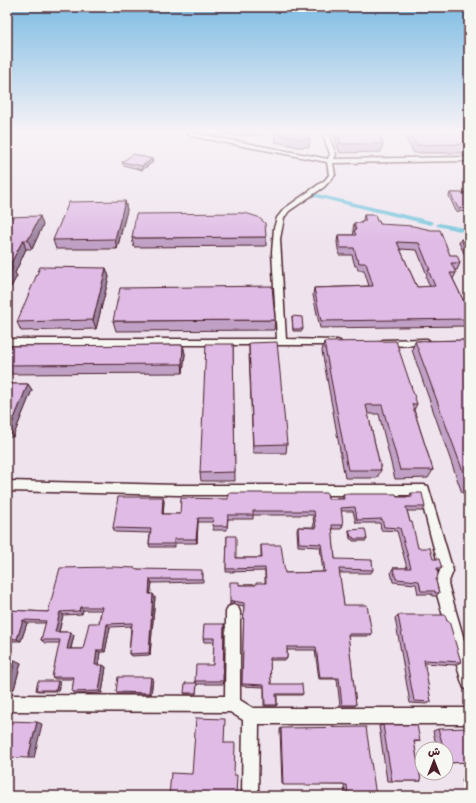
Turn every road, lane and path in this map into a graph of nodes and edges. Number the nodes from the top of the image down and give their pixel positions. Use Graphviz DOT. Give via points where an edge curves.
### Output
graph roads {
  1 [pos="331,169"];
  2 [pos="7,342"];
  3 [pos="282,342"];
  4 [pos="346,343"];
  5 [pos="377,343"];
  6 [pos="438,343"];
  7 [pos="7,486"];
  8 [pos="233,612"];
  9 [pos="469,683"];
  10 [pos="7,703"];
  11 [pos="232,704"];
  12 [pos="251,716"];
  13 [pos="469,716"];
  14 [pos="250,796"];
  1 -- 3 [label="street" via="332,175 327,183 300,199 280,219 276,258"];
  2 -- 3 [label="street"];
  3 -- 4 [label="street"];
  5 -- 6 [label="street"];
  7 -- 9 [label="street" via="178,490 424,490 447,571 441,584"];
  8 -- 11 [label="street"];
  10 -- 11 [label="street"];
  11 -- 12 [label="street"];
  12 -- 13 [label="street"];
  12 -- 14 [label="street"];
}
